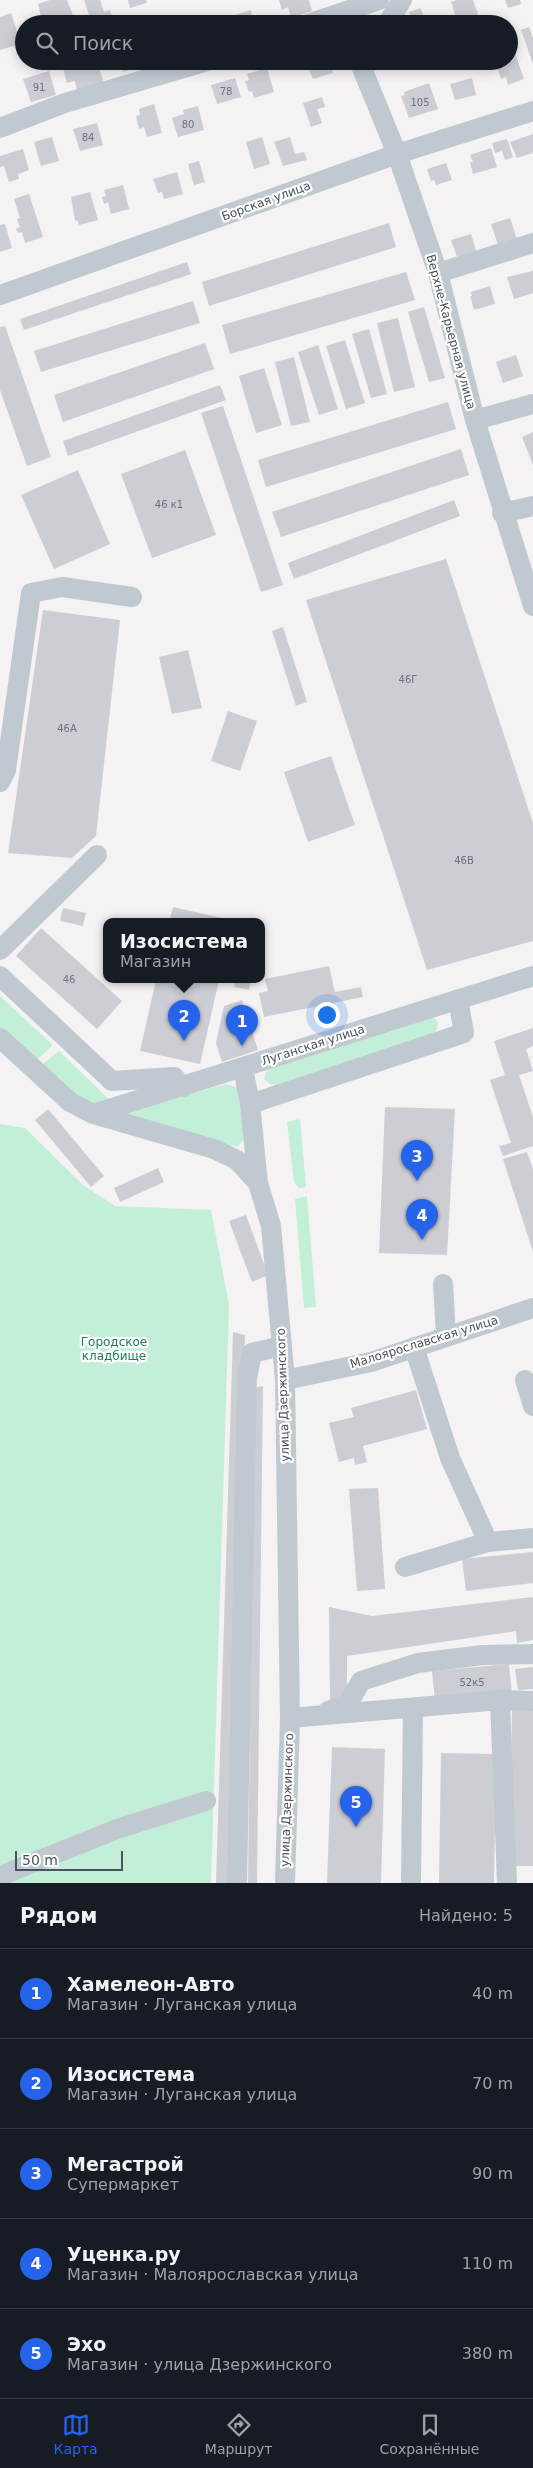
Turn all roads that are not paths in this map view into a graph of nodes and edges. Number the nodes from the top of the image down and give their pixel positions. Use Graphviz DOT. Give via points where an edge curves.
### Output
graph roads {
  1 [pos="379,0"];
  2 [pos="402,0"];
  3 [pos="339,12"];
  4 [pos="393,15"];
  5 [pos="178,70"];
  6 [pos="363,70"];
  7 [pos="371,70"];
  8 [pos="371,91"];
  9 [pos="533,111"];
  10 [pos="0,128"];
  11 [pos="397,154"];
  12 [pos="533,243"];
  13 [pos="438,273"];
  14 [pos="0,295"];
  15 [pos="533,404"];
  16 [pos="474,420"];
  17 [pos="533,506"];
  18 [pos="502,513"];
  19 [pos="132,597"];
  20 [pos="533,606"];
  21 [pos="0,782"];
  22 [pos="97,855"];
  23 [pos="0,950"];
  24 [pos="0,976"];
  25 [pos="533,976"];
  26 [pos="458,999"];
  27 [pos="0,1038"];
  28 [pos="243,1068"];
  29 [pos="183,1086"];
  30 [pos="250,1104"];
  31 [pos="93,1114"];
  32 [pos="258,1183"];
  33 [pos="443,1284"];
  34 [pos="533,1308"];
  35 [pos="446,1337"];
  36 [pos="282,1346"];
  37 [pos="414,1347"];
  38 [pos="285,1380"];
  39 [pos="525,1380"];
  40 [pos="533,1406"];
  41 [pos="533,1538"];
  42 [pos="488,1542"];
  43 [pos="405,1567"];
  44 [pos="533,1654"];
  45 [pos="500,1700"];
  46 [pos="533,1701"];
  47 [pos="413,1708"];
  48 [pos="324,1715"];
  49 [pos="290,1718"];
  50 [pos="206,1800"];
  51 [pos="0,1876"];
  52 [pos="411,1881"];
  53 [pos="237,1883"];
  54 [pos="285,1883"];
  55 [pos="507,1883"];
  1 -- 3 [label="street"];
  2 -- 4 [label="street"];
  5 -- 10 [label="street" via="65,104"];
  6 -- 8 [label="street, Верхне-Карьерная улица"];
  7 -- 8 [label="street"];
  8 -- 11 [label="street, Верхне-Карьерная улица"];
  9 -- 11 [label="street, Борская улица"];
  11 -- 13 [label="street, Верхне-Карьерная улица"];
  11 -- 14 [label="street, Борская улица"];
  12 -- 13 [label="street"];
  13 -- 16 [label="street, Верхне-Карьерная улица"];
  15 -- 16 [label="street"];
  16 -- 18 [label="street, Верхне-Карьерная улица"];
  17 -- 18 [label="street"];
  18 -- 20 [label="street, Верхне-Карьерная улица"];
  19 -- 21 [label="street" via="62,587 31,593 6,770"];
  22 -- 23 [label="street"];
  24 -- 29 [label="street" via="112,1081 174,1077"];
  25 -- 26 [label="street, Луганская улица"];
  26 -- 28 [label="street, Луганская улица"];
  26 -- 30 [label="street" via="464,1033"];
  27 -- 31 [label="street, улица Дзержинского" via="70,1102"];
  28 -- 29 [label="street, Луганская улица"];
  28 -- 30 [label="street"];
  29 -- 31 [label="street, Луганская улица"];
  30 -- 32 [label="street"];
  31 -- 32 [label="street, улица Дзержинского" via="214,1149 238,1160"];
  32 -- 36 [label="street, улица Дзержинского" via="271,1226"];
  33 -- 35 [label="street"];
  34 -- 35 [label="street, Малоярославская улица"];
  35 -- 37 [label="street, Малоярославская улица"];
  36 -- 38 [label="street, улица Дзержинского"];
  36 -- 53 [label="street" via="252,1353 247,1378"];
  37 -- 38 [label="street, Малоярославская улица" via="371,1362"];
  37 -- 42 [label="street" via="450,1458"];
  38 -- 49 [label="street, улица Дзержинского"];
  39 -- 40 [label="street"];
  41 -- 42 [label="street"];
  42 -- 43 [label="street"];
  44 -- 48 [label="street" via="483,1655 418,1664 361,1681 348,1704 329,1709"];
  45 -- 46 [label="street"];
  45 -- 47 [label="street"];
  45 -- 55 [label="street"];
  47 -- 48 [label="street"];
  47 -- 52 [label="street"];
  48 -- 49 [label="street"];
  49 -- 54 [label="street, улица Дзержинского"];
  50 -- 51 [label="street" via="117,1829"];
}
